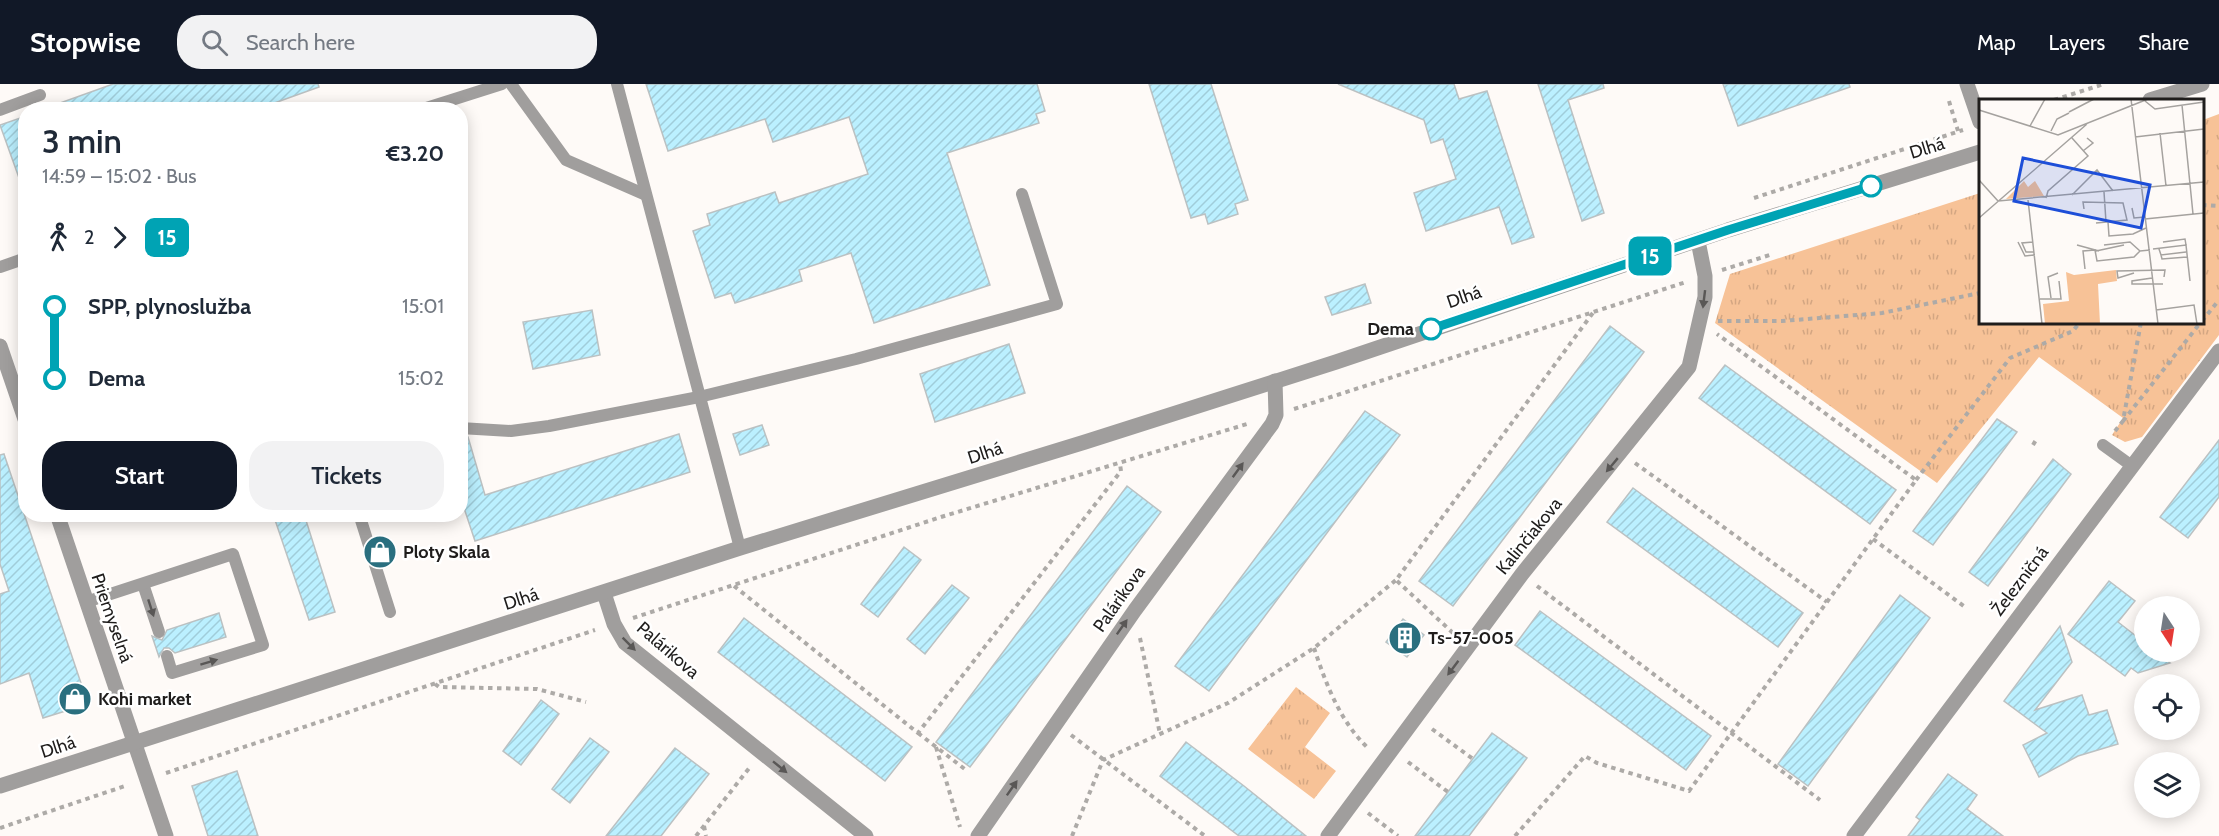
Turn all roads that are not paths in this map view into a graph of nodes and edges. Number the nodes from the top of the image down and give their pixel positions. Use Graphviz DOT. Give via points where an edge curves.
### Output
graph roads {
  1 [pos="502,84"];
  2 [pos="511,84"];
  3 [pos="617,84"];
  4 [pos="1967,84"];
  5 [pos="2202,84"];
  6 [pos="40,95"];
  7 [pos="2153,99"];
  8 [pos="21,102"];
  9 [pos="445,102"];
  10 [pos="18,103"];
  11 [pos="0,110"];
  12 [pos="1975,125"];
  13 [pos="1979,152"];
  14 [pos="1022,194"];
  15 [pos="645,195"];
  16 [pos="1698,241"];
  17 [pos="18,261"];
  18 [pos="0,267"];
  19 [pos="0,346"];
  20 [pos="2219,351"];
  21 [pos="1275,381"];
  22 [pos="699,397"];
  23 [pos="18,398"];
  24 [pos="468,428"];
  25 [pos="2103,445"];
  26 [pos="2132,466"];
  27 [pos="60,522"];
  28 [pos="362,522"];
  29 [pos="740,548"];
  30 [pos="143,584"];
  31 [pos="604,593"];
  32 [pos="86,602"];
  33 [pos="390,612"];
  34 [pos="159,632"];
  35 [pos="167,656"];
  36 [pos="134,743"];
  37 [pos="0,786"];
  38 [pos="166,836"];
  39 [pos="866,836"];
  40 [pos="978,836"];
  41 [pos="1328,836"];
  42 [pos="1854,836"];
  1 -- 9 [label="lane"];
  2 -- 15 [label="lane" via="566,160"];
  3 -- 15 [label="lane"];
  4 -- 12 [label="street"];
  5 -- 7 [label="street"];
  6 -- 8 [label="lane"];
  10 -- 11 [label="lane"];
  13 -- 16 [label="street, Dlhá"];
  14 -- 22 [label="lane" via="1057,304"];
  15 -- 22 [label="lane"];
  16 -- 21 [label="street, Dlhá"];
  16 -- 41 [label="street, Kalinčiakova, one-way" via="1705,297 1689,367 1522,574"];
  17 -- 18 [label="lane"];
  19 -- 23 [label="street"];
  20 -- 26 [label="street, Železničná"];
  21 -- 29 [label="street, Dlhá"];
  40 -- 21 [label="street, Palárikova, one-way" via="1135,610 1272,424 1276,415"];
  22 -- 24 [label="lane" via="549,426 511,431"];
  22 -- 29 [label="lane"];
  25 -- 26 [label="lane"];
  26 -- 42 [label="street, Železničná"];
  27 -- 32 [label="street, Priemyselná"];
  28 -- 33 [label="lane"];
  29 -- 31 [label="street, Dlhá"];
  30 -- 32 [label="lane"];
  30 -- 34 [label="lane, one-way"];
  35 -- 30 [label="lane, one-way" via="172,673 263,645 233,554"];
  31 -- 36 [label="street, Dlhá"];
  31 -- 39 [label="street, Palárikova, one-way" via="625,643"];
  32 -- 36 [label="street, Priemyselná"];
  36 -- 37 [label="street, Dlhá"];
  36 -- 38 [label="street, Priemyselná"];
}
